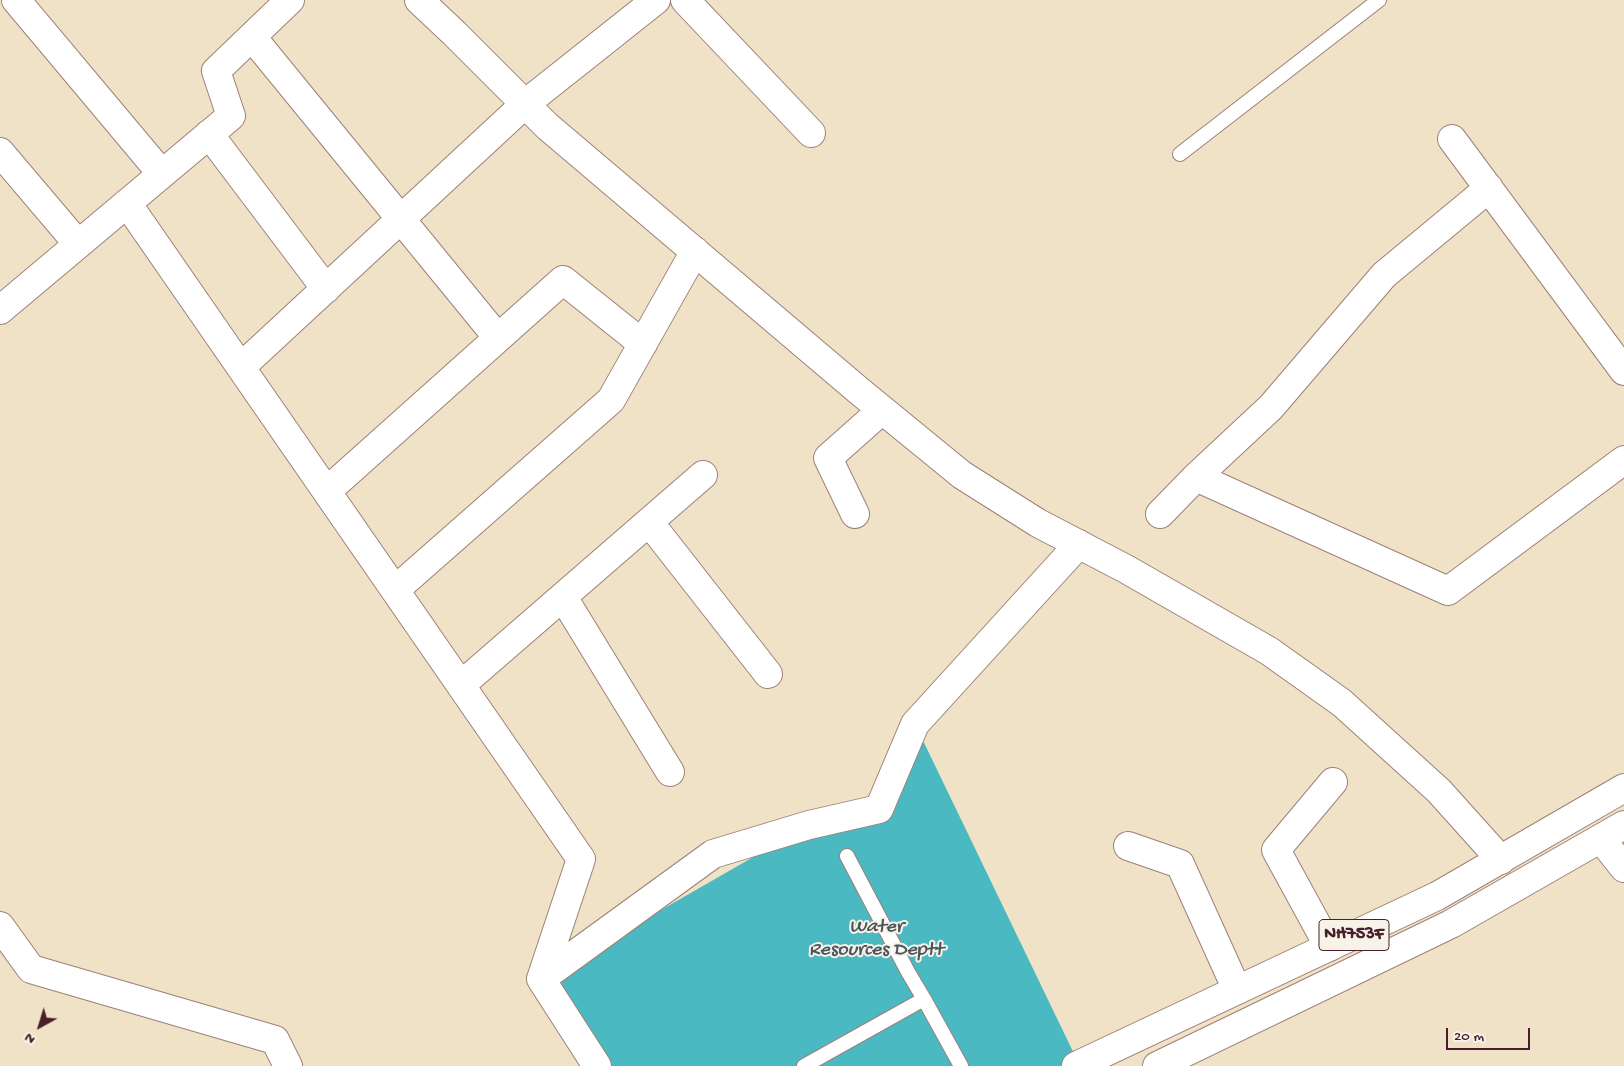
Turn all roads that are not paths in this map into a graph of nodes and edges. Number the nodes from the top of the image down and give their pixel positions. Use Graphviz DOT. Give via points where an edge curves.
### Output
graph roads {
  1 [pos="16,0"];
  2 [pos="290,0"];
  3 [pos="419,0"];
  4 [pos="656,0"];
  5 [pos="685,0"];
  6 [pos="1378,0"];
  7 [pos="252,37"];
  8 [pos="525,104"];
  9 [pos="811,133"];
  10 [pos="209,134"];
  11 [pos="1452,139"];
  12 [pos="0,152"];
  13 [pos="1180,154"];
  14 [pos="162,174"];
  15 [pos="1489,188"];
  16 [pos="127,203"];
  17 [pos="400,220"];
  18 [pos="78,244"];
  19 [pos="695,251"];
  20 [pos="326,289"];
  21 [pos="0,310"];
  22 [pos="498,338"];
  23 [pos="643,344"];
  24 [pos="241,367"];
  25 [pos="1624,371"];
  26 [pos="882,410"];
  27 [pos="1624,460"];
  28 [pos="703,475"];
  29 [pos="1196,477"];
  30 [pos="327,491"];
  31 [pos="855,514"];
  32 [pos="1160,514"];
  33 [pos="648,522"];
  34 [pos="1079,544"];
  35 [pos="395,590"];
  36 [pos="563,597"];
  37 [pos="768,674"];
  38 [pos="460,685"];
  39 [pos="670,772"];
  40 [pos="1333,782"];
  41 [pos="1624,788"];
  42 [pos="1613,832"];
  43 [pos="1128,846"];
  44 [pos="846,856"];
  45 [pos="1501,860"];
  46 [pos="1624,868"];
  47 [pos="0,926"];
  48 [pos="1330,946"];
  49 [pos="540,979"];
  50 [pos="1237,990"];
  51 [pos="924,999"];
  52 [pos="288,1066"];
  53 [pos="597,1066"];
  54 [pos="804,1066"];
  55 [pos="961,1066"];
  56 [pos="1076,1066"];
  57 [pos="1157,1066"];
  1 -- 14 [label="main road"];
  2 -- 7 [label="main road"];
  3 -- 8 [label="main road"];
  4 -- 8 [label="main road"];
  5 -- 9 [label="main road"];
  6 -- 13 [label="lane"];
  7 -- 10 [label="main road" via="216,71 231,116"];
  7 -- 17 [label="main road"];
  8 -- 17 [label="main road"];
  8 -- 19 [label="main road"];
  10 -- 14 [label="main road"];
  10 -- 20 [label="main road"];
  11 -- 15 [label="main road"];
  12 -- 18 [label="main road"];
  14 -- 16 [label="main road"];
  15 -- 25 [label="main road"];
  15 -- 29 [label="main road" via="1384,275 1271,407"];
  16 -- 18 [label="main road"];
  16 -- 24 [label="main road"];
  17 -- 20 [label="main road"];
  17 -- 22 [label="main road"];
  18 -- 21 [label="main road"];
  19 -- 23 [label="main road"];
  19 -- 26 [label="main road"];
  20 -- 24 [label="main road"];
  22 -- 23 [label="main road" via="563,280"];
  22 -- 30 [label="main road"];
  23 -- 35 [label="main road" via="611,400"];
  24 -- 30 [label="main road"];
  26 -- 31 [label="main road" via="828,458"];
  26 -- 34 [label="main road" via="962,475 1038,523"];
  27 -- 29 [label="main road" via="1448,591"];
  28 -- 33 [label="main road"];
  29 -- 32 [label="main road"];
  30 -- 35 [label="main road"];
  33 -- 36 [label="main road"];
  33 -- 37 [label="main road"];
  34 -- 45 [label="main road" via="1269,651 1342,703 1439,791"];
  34 -- 49 [label="main road" via="914,724 879,809 809,825 712,854"];
  35 -- 38 [label="main road"];
  36 -- 38 [label="main road"];
  36 -- 39 [label="main road"];
  38 -- 49 [label="main road" via="581,859"];
  40 -- 48 [label="main road" via="1276,850"];
  41 -- 45 [label="main road, NH753F"];
  42 -- 46 [label="main road"];
  42 -- 57 [label="main road, NH753F" via="1451,924"];
  43 -- 50 [label="main road" via="1180,864"];
  44 -- 51 [label="lane"];
  45 -- 48 [label="main road, NH753F" via="1437,896"];
  47 -- 52 [label="main road" via="31,969 275,1040"];
  48 -- 50 [label="main road, NH753F"];
  49 -- 53 [label="main road"];
  50 -- 56 [label="main road, NH753F"];
  51 -- 54 [label="lane"];
  51 -- 55 [label="lane"];
}
